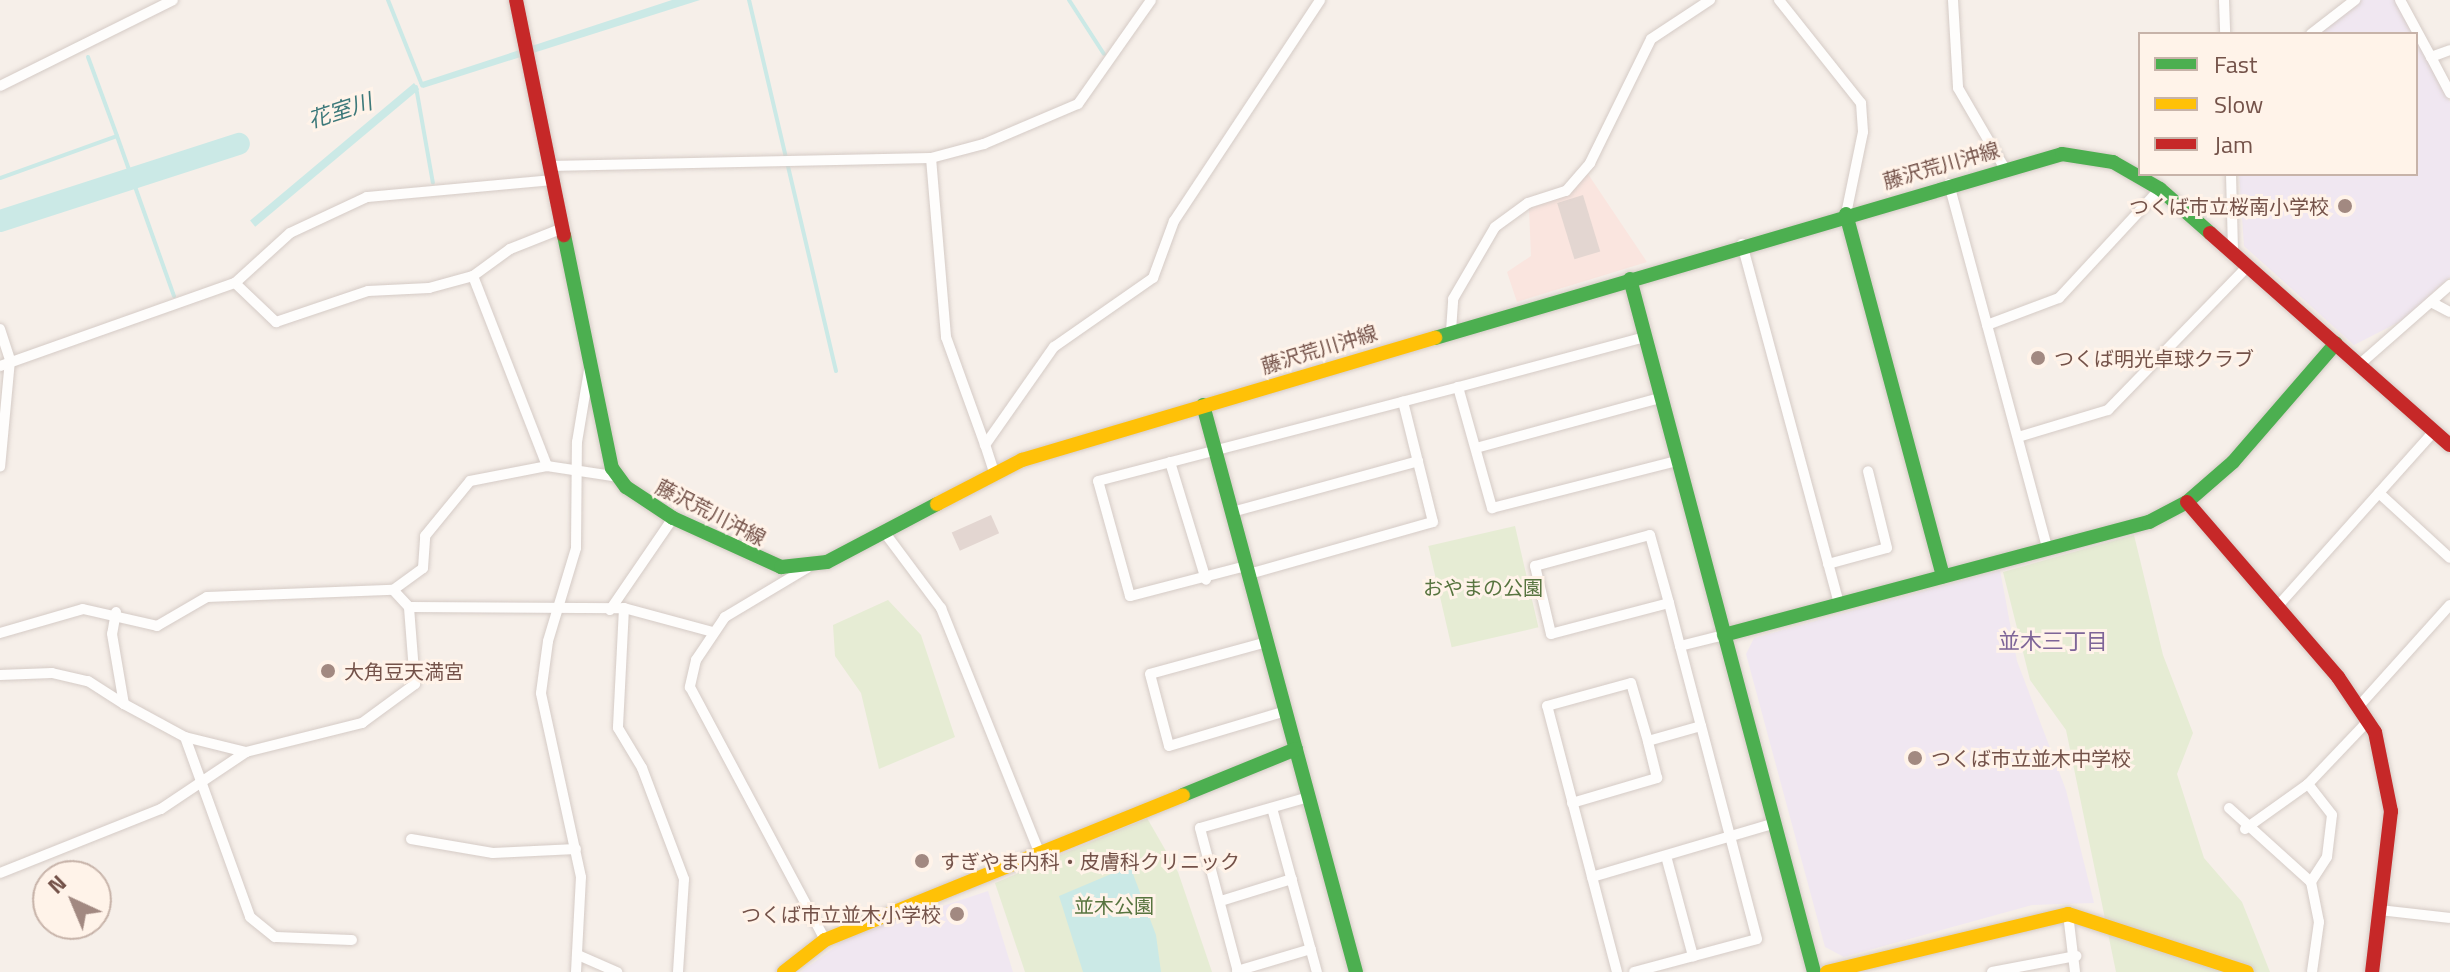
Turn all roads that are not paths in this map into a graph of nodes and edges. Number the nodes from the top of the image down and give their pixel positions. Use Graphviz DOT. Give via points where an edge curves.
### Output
graph roads {
  1 [pos="173,0"];
  2 [pos="516,0"];
  3 [pos="1151,0"];
  4 [pos="1320,0"];
  5 [pos="1710,0"];
  6 [pos="1779,0"];
  7 [pos="1953,0"];
  8 [pos="2224,0"];
  9 [pos="2355,0"];
  10 [pos="2400,0"];
  11 [pos="2225,32"];
  12 [pos="2314,32"];
  13 [pos="2417,32"];
  14 [pos="2418,33"];
  15 [pos="2450,50"];
  16 [pos="2431,57"];
  17 [pos="0,86"];
  18 [pos="2450,93"];
  19 [pos="931,158"];
  20 [pos="2004,167"];
  21 [pos="552,173"];
  22 [pos="2231,176"];
  23 [pos="1949,184"];
  24 [pos="2160,189"];
  25 [pos="1846,214"];
  26 [pos="563,228"];
  27 [pos="1742,244"];
  28 [pos="2233,251"];
  29 [pos="2249,265"];
  30 [pos="473,276"];
  31 [pos="1630,279"];
  32 [pos="235,283"];
  33 [pos="2450,285"];
  34 [pos="2431,302"];
  35 [pos="2450,312"];
  36 [pos="1987,325"];
  37 [pos="0,329"];
  38 [pos="1451,331"];
  39 [pos="1645,337"];
  40 [pos="2336,343"];
  41 [pos="5,363"];
  42 [pos="2360,364"];
  43 [pos="589,370"];
  44 [pos="1458,387"];
  45 [pos="1660,398"];
  46 [pos="1403,402"];
  47 [pos="1203,405"];
  48 [pos="2434,431"];
  49 [pos="2018,437"];
  50 [pos="985,445"];
  51 [pos="2450,445"];
  52 [pos="1476,448"];
  53 [pos="1215,450"];
  54 [pos="1418,461"];
  55 [pos="1676,461"];
  56 [pos="1170,462"];
  57 [pos="547,466"];
  58 [pos="0,467"];
  59 [pos="579,469"];
  60 [pos="1868,471"];
  61 [pos="994,472"];
  62 [pos="619,477"];
  63 [pos="2379,493"];
  64 [pos="2187,502"];
  65 [pos="1232,512"];
  66 [pos="673,518"];
  67 [pos="885,533"];
  68 [pos="2047,548"];
  69 [pos="2450,558"];
  70 [pos="1828,564"];
  71 [pos="807,568"];
  72 [pos="1248,570"];
  73 [pos="1943,576"];
  74 [pos="1206,580"];
  75 [pos="393,590"];
  76 [pos="1669,603"];
  77 [pos="1839,604"];
  78 [pos="2450,605"];
  79 [pos="409,607"];
  80 [pos="558,607"];
  81 [pos="624,608"];
  82 [pos="2276,608"];
  83 [pos="610,610"];
  84 [pos="116,612"];
  85 [pos="713,632"];
  86 [pos="0,633"];
  87 [pos="1724,635"];
  88 [pos="1267,642"];
  89 [pos="1680,646"];
  90 [pos="0,675"];
  91 [pos="124,704"];
  92 [pos="2359,706"];
  93 [pos="1286,711"];
  94 [pos="2368,721"];
  95 [pos="1701,726"];
  96 [pos="185,737"];
  97 [pos="1648,741"];
  98 [pos="1296,749"];
  99 [pos="246,752"];
  100 [pos="199,778"];
  101 [pos="2308,784"];
  102 [pos="1309,797"];
  103 [pos="1572,803"];
  104 [pos="1272,808"];
  105 [pos="2229,808"];
  106 [pos="1775,823"];
  107 [pos="2245,829"];
  108 [pos="1731,838"];
  109 [pos="411,839"];
  110 [pos="576,849"];
  111 [pos="1039,852"];
  112 [pos="1666,856"];
  113 [pos="0,873"];
  114 [pos="1592,877"];
  115 [pos="1292,879"];
  116 [pos="2311,882"];
  117 [pos="1224,900"];
  118 [pos="2380,910"];
  119 [pos="2068,914"];
  120 [pos="2450,918"];
  121 [pos="352,940"];
  122 [pos="825,940"];
  123 [pos="1311,949"];
  124 [pos="578,955"];
  125 [pos="1693,956"];
  126 [pos="2076,956"];
  127 [pos="1238,971"];
  128 [pos="576,972"];
  129 [pos="617,972"];
  130 [pos="678,972"];
  131 [pos="784,972"];
  132 [pos="1317,972"];
  133 [pos="1356,972"];
  134 [pos="1617,972"];
  135 [pos="1634,972"];
  136 [pos="1814,972"];
  137 [pos="1827,972"];
  138 [pos="1992,972"];
  139 [pos="2075,972"];
  140 [pos="2247,972"];
  141 [pos="2312,972"];
  142 [pos="2372,972"];
  1 -- 17 [label="street"];
  2 -- 21 [label="street"];
  3 -- 19 [label="street" via="1078,104 1023,131"];
  4 -- 50 [label="street" via="1174,221 1153,278 1054,347"];
  5 -- 38 [label="street" via="1651,39 1590,163 1566,191 1528,203 1495,227 1453,299"];
  6 -- 25 [label="street" via="1861,103 1863,132"];
  7 -- 20 [label="street" via="1950,50 1958,88"];
  8 -- 11 [label="street"];
  9 -- 12 [label="street"];
  10 -- 13 [label="street"];
  14 -- 16 [label="street"];
  15 -- 16 [label="street"];
  16 -- 18 [label="street"];
  19 -- 21 [label="street"];
  19 -- 50 [label="street" via="946,337"];
  20 -- 23 [label="street, 藤沢荒川沖線"];
  20 -- 24 [label="street, 藤沢荒川沖線" via="2085,156 2113,162"];
  21 -- 26 [label="street"];
  21 -- 32 [label="street" via="367,197 290,233"];
  22 -- 28 [label="street"];
  23 -- 25 [label="street, 藤沢荒川沖線"];
  23 -- 36 [label="street"];
  24 -- 28 [label="street, 藤沢荒川沖線"];
  24 -- 36 [label="street" via="2059,298"];
  25 -- 27 [label="street, 藤沢荒川沖線"];
  25 -- 73 [label="street"];
  26 -- 30 [label="street" via="510,249"];
  26 -- 43 [label="street"];
  27 -- 31 [label="street, 藤沢荒川沖線"];
  27 -- 70 [label="street"];
  28 -- 29 [label="street, 藤沢荒川沖線"];
  29 -- 40 [label="street, 藤沢荒川沖線"];
  29 -- 49 [label="street" via="2108,410"];
  30 -- 32 [label="street" via="429,288 368,291 276,322"];
  30 -- 57 [label="street"];
  31 -- 38 [label="street, 藤沢荒川沖線"];
  31 -- 39 [label="street"];
  32 -- 41 [label="street"];
  33 -- 34 [label="street"];
  34 -- 35 [label="street"];
  34 -- 42 [label="street"];
  36 -- 49 [label="street"];
  37 -- 41 [label="street"];
  38 -- 47 [label="street, 藤沢荒川沖線"];
  39 -- 44 [label="street"];
  39 -- 45 [label="street"];
  40 -- 42 [label="street, 藤沢荒川沖線"];
  40 -- 64 [label="street" via="2233,462"];
  41 -- 58 [label="street"];
  42 -- 48 [label="street, 藤沢荒川沖線"];
  43 -- 59 [label="street"];
  43 -- 62 [label="street"];
  44 -- 46 [label="street"];
  44 -- 52 [label="street"];
  45 -- 52 [label="street"];
  45 -- 55 [label="street"];
  46 -- 53 [label="street"];
  46 -- 54 [label="street"];
  47 -- 53 [label="street"];
  47 -- 61 [label="street, 藤沢荒川沖線"];
  48 -- 51 [label="street, 藤沢荒川沖線"];
  48 -- 63 [label="street"];
  49 -- 68 [label="street"];
  50 -- 61 [label="street"];
  52 -- 55 [label="street" via="1492,508"];
  53 -- 56 [label="street"];
  53 -- 65 [label="street"];
  54 -- 65 [label="street"];
  54 -- 72 [label="street" via="1433,522"];
  55 -- 87 [label="street"];
  56 -- 74 [label="street"];
  56 -- 74 [label="street" via="1098,481 1130,596"];
  57 -- 59 [label="street"];
  57 -- 75 [label="street" via="470,481 425,536 423,568"];
  59 -- 62 [label="street"];
  59 -- 80 [label="street" via="576,548"];
  60 -- 70 [label="street" via="1887,548"];
  61 -- 67 [label="street, 藤沢荒川沖線"];
  62 -- 66 [label="street, 藤沢荒川沖線"];
  63 -- 69 [label="street"];
  63 -- 82 [label="street"];
  64 -- 68 [label="street" via="2149,522"];
  64 -- 82 [label="street"];
  65 -- 72 [label="street"];
  66 -- 71 [label="street, 藤沢荒川沖線" via="767,563"];
  66 -- 83 [label="street"];
  67 -- 71 [label="street, 藤沢荒川沖線"];
  67 -- 111 [label="street" via="941,608"];
  68 -- 73 [label="street"];
  70 -- 77 [label="street"];
  71 -- 85 [label="street" via="742,605"];
  72 -- 74 [label="street"];
  72 -- 88 [label="street"];
  73 -- 77 [label="street"];
  75 -- 79 [label="street"];
  75 -- 84 [label="street" via="207,597 157,626"];
  76 -- 76 [label="street" via="1650,535 1535,566 1551,634"];
  76 -- 89 [label="street"];
  77 -- 87 [label="street"];
  78 -- 92 [label="street"];
  79 -- 80 [label="street"];
  79 -- 99 [label="street" via="415,684 350,728"];
  80 -- 83 [label="street"];
  80 -- 110 [label="street" via="541,693"];
  81 -- 83 [label="street"];
  81 -- 85 [label="street"];
  81 -- 130 [label="street" via="618,728 642,768 684,879"];
  82 -- 92 [label="street"];
  84 -- 86 [label="street" via="83,609"];
  84 -- 91 [label="street" via="112,634"];
  85 -- 122 [label="street" via="690,675 694,699"];
  87 -- 89 [label="street"];
  87 -- 106 [label="street"];
  88 -- 93 [label="street"];
  88 -- 93 [label="street" via="1150,674 1169,746"];
  89 -- 95 [label="street"];
  90 -- 91 [label="street" via="52,673 88,681"];
  91 -- 96 [label="street"];
  92 -- 94 [label="street"];
  93 -- 98 [label="street"];
  94 -- 101 [label="street"];
  94 -- 118 [label="street" via="2390,797"];
  95 -- 97 [label="street"];
  95 -- 108 [label="street"];
  96 -- 99 [label="street"];
  96 -- 100 [label="street"];
  97 -- 103 [label="street" via="1657,778"];
  97 -- 103 [label="street" via="1631,683 1547,706"];
  98 -- 102 [label="street"];
  98 -- 111 [label="street"];
  99 -- 100 [label="street"];
  100 -- 113 [label="street" via="161,809"];
  100 -- 121 [label="street" via="250,917 275,937"];
  101 -- 107 [label="street"];
  101 -- 116 [label="street" via="2332,815 2327,857"];
  102 -- 104 [label="street"];
  102 -- 133 [label="street"];
  103 -- 114 [label="street"];
  104 -- 115 [label="street"];
  104 -- 117 [label="street" via="1200,828"];
  105 -- 107 [label="street"];
  106 -- 108 [label="street"];
  106 -- 136 [label="street"];
  107 -- 116 [label="street"];
  108 -- 112 [label="street"];
  108 -- 125 [label="street" via="1757,939"];
  109 -- 110 [label="street" via="493,853"];
  110 -- 124 [label="street"];
  111 -- 122 [label="street"];
  112 -- 114 [label="street"];
  112 -- 125 [label="street"];
  114 -- 134 [label="street"];
  115 -- 117 [label="street"];
  115 -- 123 [label="street"];
  116 -- 141 [label="street" via="2319,922"];
  117 -- 127 [label="street" via="1225,938"];
  118 -- 120 [label="street"];
  118 -- 142 [label="street"];
  119 -- 126 [label="street"];
  119 -- 137 [label="street" via="2020,920"];
  119 -- 140 [label="street" via="2103,920"];
  122 -- 131 [label="street"];
  123 -- 127 [label="street"];
  123 -- 132 [label="street"];
  124 -- 128 [label="street"];
  124 -- 129 [label="street"];
  125 -- 135 [label="street"];
  126 -- 138 [label="street"];
  126 -- 139 [label="street"];
}
